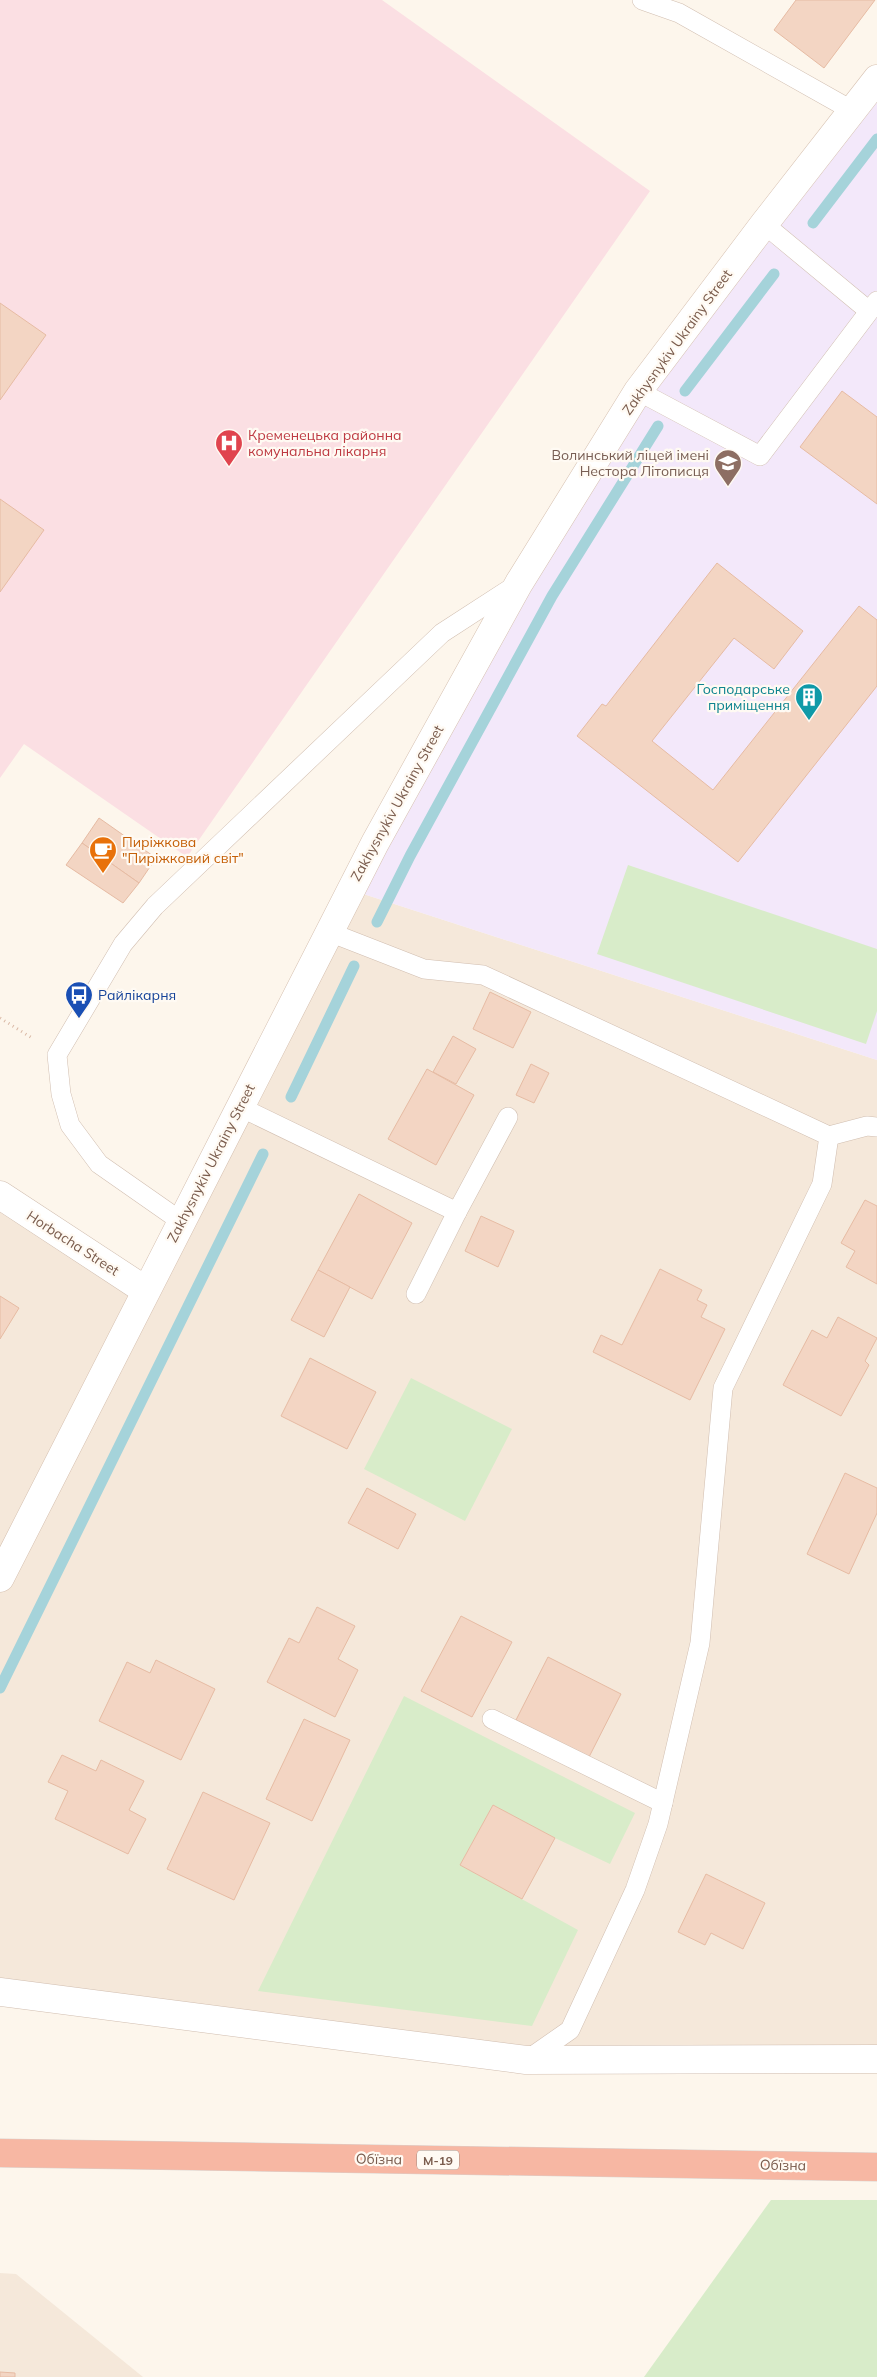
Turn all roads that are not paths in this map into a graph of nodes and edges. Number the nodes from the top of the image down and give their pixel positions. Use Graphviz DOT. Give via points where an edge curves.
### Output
graph roads {
  1 [pos="642,0"];
  2 [pos="877,79"];
  3 [pos="852,111"];
  4 [pos="764,224"];
  5 [pos="873,306"];
  6 [pos="638,391"];
  7 [pos="519,583"];
  8 [pos="329,932"];
  9 [pos="240,1107"];
  10 [pos="508,1118"];
  11 [pos="877,1127"];
  12 [pos="829,1136"];
  13 [pos="0,1195"];
  14 [pos="457,1212"];
  15 [pos="182,1222"];
  16 [pos="145,1290"];
  17 [pos="416,1294"];
  18 [pos="0,1578"];
  19 [pos="492,1719"];
  20 [pos="663,1803"];
  21 [pos="0,1992"];
  22 [pos="877,2059"];
  23 [pos="526,2060"];
  24 [pos="0,2153"];
  25 [pos="877,2167"];
  1 -- 3 [label="lane" via="679,12"];
  2 -- 3 [label="street, Zakhysnykiv Ukrainy Street"];
  3 -- 4 [label="street, Zakhysnykiv Ukrainy Street"];
  4 -- 5 [label="lane"];
  4 -- 6 [label="street, Zakhysnykiv Ukrainy Street"];
  5 -- 6 [label="lane" via="760,456"];
  6 -- 7 [label="street, Zakhysnykiv Ukrainy Street"];
  7 -- 8 [label="street, Zakhysnykiv Ukrainy Street"];
  7 -- 15 [label="lane" via="442,633 155,906 123,944 57,1056 61,1094 70,1125 99,1164"];
  8 -- 9 [label="street, Zakhysnykiv Ukrainy Street"];
  8 -- 12 [label="lane" via="424,969 483,975"];
  9 -- 14 [label="lane"];
  9 -- 15 [label="street, Zakhysnykiv Ukrainy Street"];
  10 -- 14 [label="lane"];
  11 -- 12 [label="lane" via="867,1126"];
  12 -- 20 [label="lane" via="822,1184 723,1388 700,1643"];
  13 -- 16 [label="street, Horbacha Street"];
  14 -- 17 [label="lane"];
  15 -- 16 [label="street, Zakhysnykiv Ukrainy Street"];
  16 -- 18 [label="street, Zakhysnykiv Ukrainy Street"];
  19 -- 20 [label="lane"];
  20 -- 23 [label="lane" via="635,1890 570,2030"];
  21 -- 23 [label="street"];
  22 -- 23 [label="street"];
  24 -- 25 [label="highway, Обїзна / М-19"];
}
